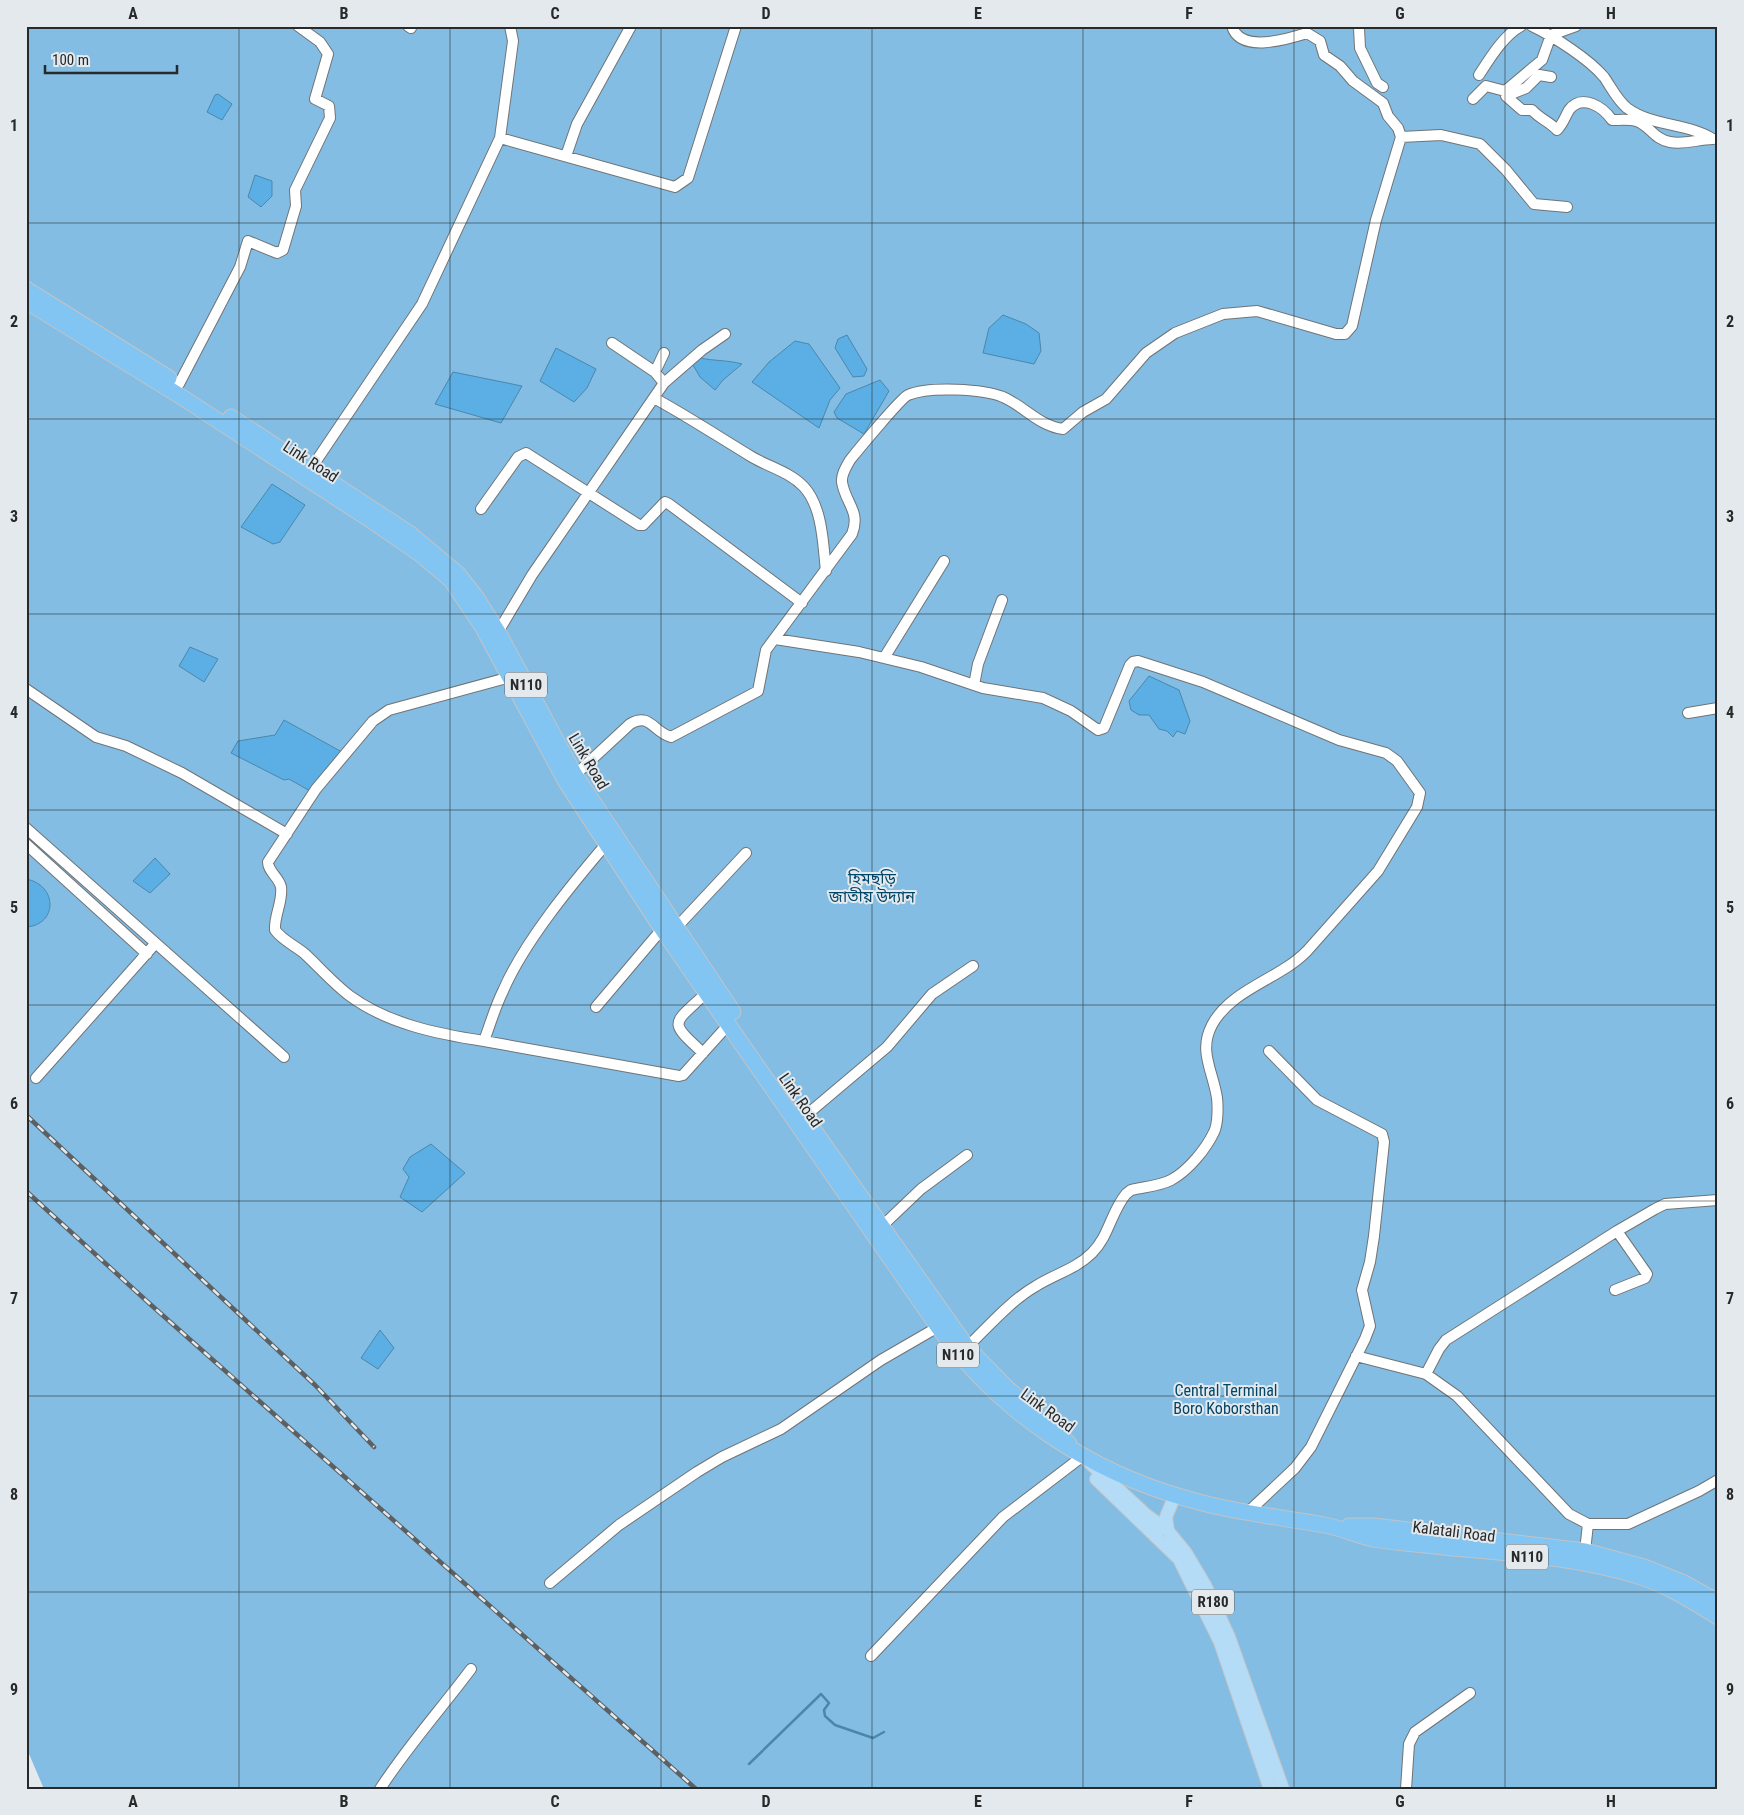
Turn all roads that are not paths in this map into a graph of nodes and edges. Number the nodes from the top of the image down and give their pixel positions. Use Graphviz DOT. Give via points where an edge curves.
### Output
graph roads {
  1 [pos="298,26"];
  2 [pos="510,26"];
  3 [pos="631,26"];
  4 [pos="736,26"];
  5 [pos="1232,26"];
  6 [pos="1521,26"];
  7 [pos="1532,26"];
  8 [pos="1576,26"];
  9 [pos="1359,28"];
  10 [pos="1551,35"];
  11 [pos="1479,75"];
  12 [pos="1551,77"];
  13 [pos="1383,86"];
  14 [pos="1473,99"];
  15 [pos="1401,137"];
  16 [pos="500,138"];
  17 [pos="1715,141"];
  18 [pos="566,156"];
  19 [pos="1567,207"];
  20 [pos="26,289"];
  21 [pos="26,301"];
  22 [pos="725,334"];
  23 [pos="612,343"];
  24 [pos="664,353"];
  25 [pos="655,372"];
  26 [pos="179,384"];
  27 [pos="664,384"];
  28 [pos="654,398"];
  29 [pos="308,474"];
  30 [pos="589,495"];
  31 [pos="481,509"];
  32 [pos="944,561"];
  33 [pos="826,571"];
  34 [pos="1002,600"];
  35 [pos="802,603"];
  36 [pos="498,632"];
  37 [pos="775,639"];
  38 [pos="884,658"];
  39 [pos="515,675"];
  40 [pos="974,685"];
  41 [pos="26,690"];
  42 [pos="1718,708"];
  43 [pos="1688,713"];
  44 [pos="575,775"];
  45 [pos="26,828"];
  46 [pos="288,834"];
  47 [pos="607,843"];
  48 [pos="26,844"];
  49 [pos="746,853"];
  50 [pos="669,929"];
  51 [pos="155,944"];
  52 [pos="146,954"];
  53 [pos="973,966"];
  54 [pos="706,993"];
  55 [pos="596,1008"];
  56 [pos="729,1024"];
  57 [pos="484,1042"];
  58 [pos="1268,1051"];
  59 [pos="703,1053"];
  60 [pos="284,1057"];
  61 [pos="36,1078"];
  62 [pos="804,1117"];
  63 [pos="967,1156"];
  64 [pos="1718,1200"];
  65 [pos="878,1230"];
  66 [pos="1617,1231"];
  67 [pos="1615,1290"];
  68 [pos="938,1327"];
  69 [pos="967,1347"];
  70 [pos="1356,1356"];
  71 [pos="1426,1374"];
  72 [pos="1077,1452"];
  73 [pos="1718,1480"];
  74 [pos="1175,1495"];
  75 [pos="1248,1512"];
  76 [pos="1588,1524"];
  77 [pos="1327,1526"];
  78 [pos="1168,1531"];
  79 [pos="1585,1551"];
  80 [pos="550,1583"];
  81 [pos="1718,1602"];
  82 [pos="1718,1616"];
  83 [pos="871,1656"];
  84 [pos="471,1669"];
  85 [pos="1470,1694"];
  86 [pos="380,1789"];
  87 [pos="1270,1789"];
  88 [pos="1283,1789"];
  89 [pos="1406,1789"];
  1 -- 26 [label="street" via="320,42 328,54 315,99 328,106 330,118 295,190 296,206 283,250 277,253 248,241 240,267"];
  2 -- 16 [label="street" via="513,41"];
  3 -- 18 [label="street" via="577,124"];
  4 -- 18 [label="street" via="688,178 675,188"];
  5 -- 15 [label="street" via="1234,32 1249,42 1280,41 1307,33 1320,41 1324,55 1383,103"];
  6 -- 11 [label="street" via="1491,57"];
  7 -- 10 [label="street"];
  8 -- 10 [label="street"];
  9 -- 13 [label="street" via="1360,48 1376,84"];
  10 -- 14 [label="street" via="1542,60 1532,71 1505,91 1486,86"];
  10 -- 17 [label="street" via="1603,76 1627,107 1664,124 1699,130"];
  12 -- 17 [label="street" via="1539,75 1526,88 1506,96 1522,110 1532,110 1557,130 1571,108 1582,101 1606,111 1612,120 1636,121 1646,126 1652,135 1668,142"];
  15 -- 19 [label="street" via="1441,135 1480,144 1534,204"];
  15 -- 33 [label="street" via="1376,220 1352,326 1345,334 1257,311 1223,314 1175,333 1146,353 1106,399 1063,429 1054,428 1004,397 981,390 907,395 850,460 843,473 842,482 855,516 855,526"];
  16 -- 18 [label="street"];
  16 -- 29 [label="street" via="422,304"];
  20 -- 26 [label="highway, Link Road / N110"];
  21 -- 29 [label="highway, Link Road / N110"];
  22 -- 27 [label="street"];
  23 -- 25 [label="street"];
  24 -- 25 [label="street"];
  25 -- 27 [label="street"];
  26 -- 29 [label="highway, Link Road / N110"];
  27 -- 28 [label="street"];
  28 -- 30 [label="street"];
  28 -- 33 [label="street" via="752,457 784,472 805,488 816,508"];
  29 -- 36 [label="highway, Link Road / N110" via="432,550 458,574"];
  29 -- 39 [label="highway, Link Road / N110" via="451,580"];
  30 -- 31 [label="street" via="526,453 518,457"];
  30 -- 35 [label="street" via="639,525 643,525 664,502 669,504"];
  30 -- 36 [label="street" via="532,575"];
  32 -- 38 [label="street"];
  33 -- 35 [label="street"];
  34 -- 40 [label="street" via="978,664"];
  35 -- 37 [label="street"];
  36 -- 39 [label="highway, Link Road / N110"];
  37 -- 38 [label="street"];
  37 -- 44 [label="street" via="763,656 761,685 752,696 671,737 638,719"];
  38 -- 40 [label="street"];
  39 -- 44 [label="highway, Link Road / N110"];
  39 -- 46 [label="street" via="389,710 373,720 316,789"];
  39 -- 47 [label="highway, Link Road / N110" via="566,782"];
  40 -- 69 [label="street" via="1043,698 1102,730 1130,666 1138,661 1203,682 1339,740 1386,754 1397,761 1420,793 1417,807 1378,871 1307,951 1297,962 1229,1003 1218,1016 1205,1044 1217,1100 1215,1130 1207,1144 1176,1177 1126,1194 1105,1238 1094,1252 1081,1264 1035,1286"];
  41 -- 46 [label="street" via="96,736 126,746 182,773"];
  42 -- 43 [label="street"];
  44 -- 50 [label="highway, Link Road / N110"];
  45 -- 51 [label="street"];
  46 -- 57 [label="street" via="268,862 282,895 274,921 279,935 351,996 378,1013 420,1028"];
  47 -- 50 [label="highway, Link Road / N110"];
  47 -- 57 [label="street" via="565,894 514,970"];
  48 -- 52 [label="street"];
  49 -- 50 [label="street"];
  50 -- 54 [label="highway, Link Road / N110"];
  50 -- 55 [label="street"];
  50 -- 62 [label="highway, Link Road / N110"];
  51 -- 52 [label="street"];
  51 -- 60 [label="street"];
  52 -- 61 [label="street"];
  53 -- 62 [label="street" via="932,994 887,1047"];
  54 -- 56 [label="highway, Link Road / N110"];
  54 -- 59 [label="street" via="677,1025 678,1031"];
  56 -- 59 [label="street"];
  56 -- 65 [label="highway, Link Road / N110"];
  57 -- 59 [label="street" via="654,1070 673,1076 683,1074"];
  58 -- 70 [label="street" via="1317,1100 1382,1134 1384,1148 1374,1236 1362,1290 1370,1326"];
  62 -- 65 [label="highway, Link Road / N110"];
  63 -- 65 [label="street" via="920,1189"];
  64 -- 66 [label="street" via="1665,1204"];
  65 -- 68 [label="highway, Link Road / N110"];
  65 -- 69 [label="highway, Link Road / N110"];
  66 -- 67 [label="street" via="1646,1274 1645,1278"];
  66 -- 71 [label="street" via="1446,1340"];
  68 -- 72 [label="highway, Link Road / N110" via="958,1354 1000,1397 1048,1436"];
  68 -- 80 [label="street" via="881,1360 781,1429 722,1457 682,1482 619,1525"];
  69 -- 72 [label="highway, Link Road / N110" via="1008,1389 1053,1425"];
  70 -- 71 [label="street"];
  70 -- 75 [label="street" via="1311,1447 1296,1468"];
  71 -- 76 [label="street" via="1458,1396 1569,1514"];
  72 -- 74 [label="highway, Kalatali Road / N110"];
  72 -- 78 [label="main road, R180"];
  72 -- 83 [label="street" via="1003,1517"];
  72 -- 87 [label="main road, R180" via="1087,1470 1179,1560 1220,1642"];
  73 -- 76 [label="street" via="1677,1503 1628,1524"];
  74 -- 75 [label="highway, Kalatali Road / N110"];
  74 -- 78 [label="main road" via="1166,1517"];
  75 -- 77 [label="highway, Kalatali Road / N110"];
  76 -- 79 [label="street"];
  77 -- 79 [label="highway, Kalatali Road / N110" via="1374,1526"];
  77 -- 82 [label="highway, Kalatali Road / N110" via="1373,1538 1582,1563 1642,1577"];
  78 -- 88 [label="main road, R180" via="1206,1585 1229,1637"];
  79 -- 81 [label="highway, Kalatali Road / N110" via="1644,1567 1684,1583"];
  84 -- 86 [label="street" via="396,1763"];
  85 -- 89 [label="street" via="1415,1732 1409,1744"];
}
